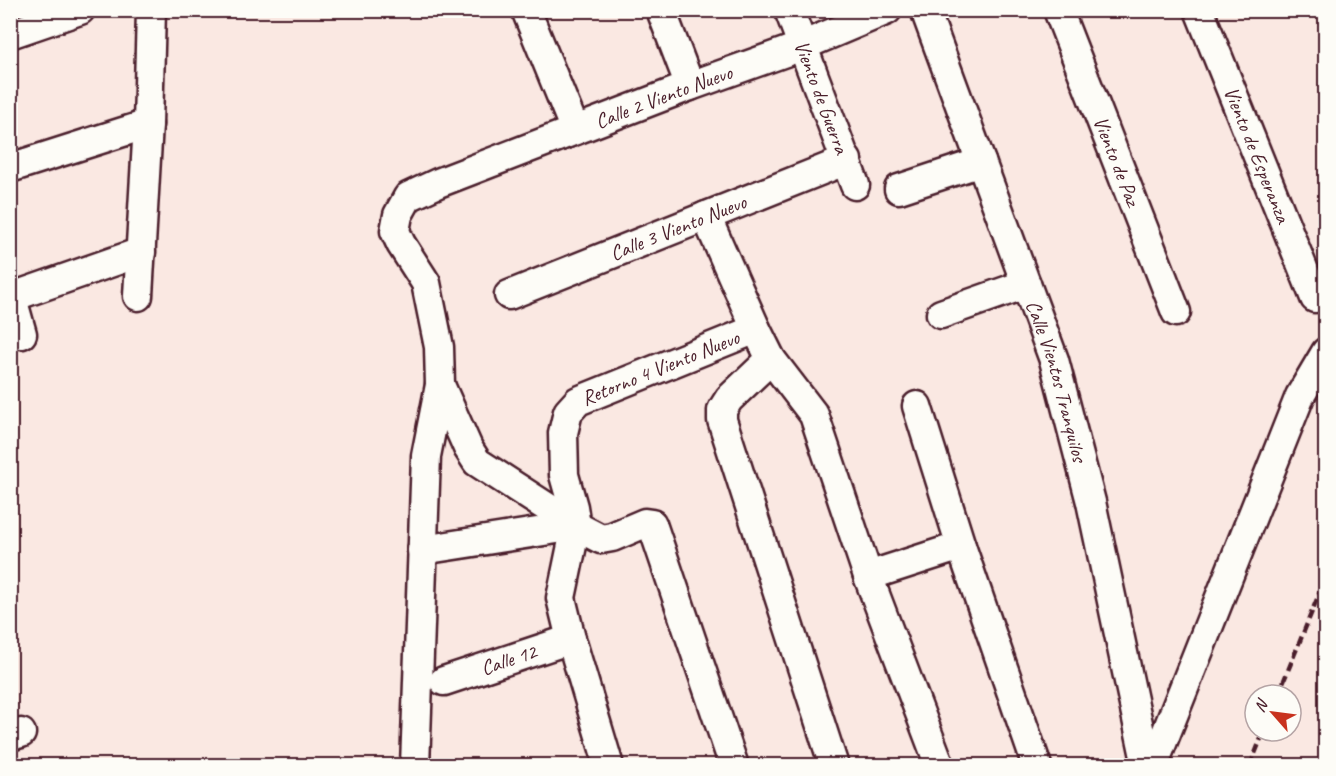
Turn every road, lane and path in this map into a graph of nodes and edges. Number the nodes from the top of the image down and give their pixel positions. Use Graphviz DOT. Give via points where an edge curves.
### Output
graph roads {
  1 [pos="80,10"];
  2 [pos="151,10"];
  3 [pos="526,10"];
  4 [pos="661,10"];
  5 [pos="789,10"];
  6 [pos="887,10"];
  7 [pos="925,10"];
  8 [pos="1058,10"];
  9 [pos="1199,10"];
  10 [pos="10,34"];
  11 [pos="802,46"];
  12 [pos="690,86"];
  13 [pos="148,124"];
  14 [pos="574,130"];
  15 [pos="981,162"];
  16 [pos="10,168"];
  17 [pos="851,172"];
  18 [pos="898,189"];
  19 [pos="706,216"];
  20 [pos="141,252"];
  21 [pos="1026,284"];
  22 [pos="11,294"];
  23 [pos="509,295"];
  24 [pos="138,297"];
  25 [pos="1315,297"];
  26 [pos="1176,312"];
  27 [pos="941,314"];
  28 [pos="756,329"];
  29 [pos="22,334"];
  30 [pos="1326,352"];
  31 [pos="771,359"];
  32 [pos="440,385"];
  33 [pos="917,406"];
  34 [pos="576,526"];
  35 [pos="961,546"];
  36 [pos="422,550"];
  37 [pos="868,576"];
  38 [pos="571,639"];
  39 [pos="444,681"];
  40 [pos="415,765"];
  41 [pos="609,765"];
  42 [pos="734,765"];
  43 [pos="834,765"];
  44 [pos="940,765"];
  45 [pos="1037,765"];
  46 [pos="1147,765"];
  47 [pos="1153,765"];
  1 -- 10 [label="street"];
  2 -- 13 [label="street"];
  3 -- 14 [label="street"];
  4 -- 12 [label="street"];
  5 -- 11 [label="street, Viento de Guerra"];
  6 -- 11 [label="street, Calle 2 Viento Nuevo"];
  7 -- 15 [label="street, Calle Vientos Tranquilos"];
  8 -- 26 [label="street, Viento de Paz"];
  9 -- 25 [label="street, Viento de Esperanza"];
  11 -- 12 [label="street, Calle 2 Viento Nuevo"];
  11 -- 17 [label="street, Viento de Guerra"];
  12 -- 14 [label="street, Calle 2 Viento Nuevo"];
  13 -- 16 [label="street"];
  13 -- 20 [label="street"];
  14 -- 32 [label="street, Calle 2 Viento Nuevo" via="408,197 398,215 396,231 401,244 426,283 439,347"];
  15 -- 18 [label="street"];
  15 -- 21 [label="street, Calle Vientos Tranquilos"];
  17 -- 19 [label="street, Calle 3 Viento Nuevo"];
  19 -- 23 [label="street, Calle 3 Viento Nuevo"];
  19 -- 28 [label="street"];
  20 -- 22 [label="street"];
  20 -- 24 [label="street"];
  21 -- 27 [label="street"];
  21 -- 46 [label="street, Calle Vientos Tranquilos" via="1054,360 1091,502"];
  22 -- 29 [label="street"];
  28 -- 31 [label="street"];
  28 -- 34 [label="street, Retorno 4 Viento Nuevo" via="578,401 568,412 563,433 564,475"];
  30 -- 47 [label="street" via="1300,396"];
  31 -- 37 [label="street" via="814,415"];
  31 -- 43 [label="street" via="729,399 722,410 722,420"];
  32 -- 34 [label="street" via="477,462"];
  32 -- 36 [label="street" via="426,456"];
  33 -- 35 [label="street"];
  34 -- 36 [label="street"];
  34 -- 38 [label="street" via="561,598"];
  34 -- 42 [label="street" via="601,539 645,522 652,524"];
  35 -- 37 [label="street"];
  35 -- 45 [label="street"];
  36 -- 40 [label="street"];
  37 -- 44 [label="street"];
  38 -- 39 [label="street, Calle 12"];
  38 -- 41 [label="street"];
}
